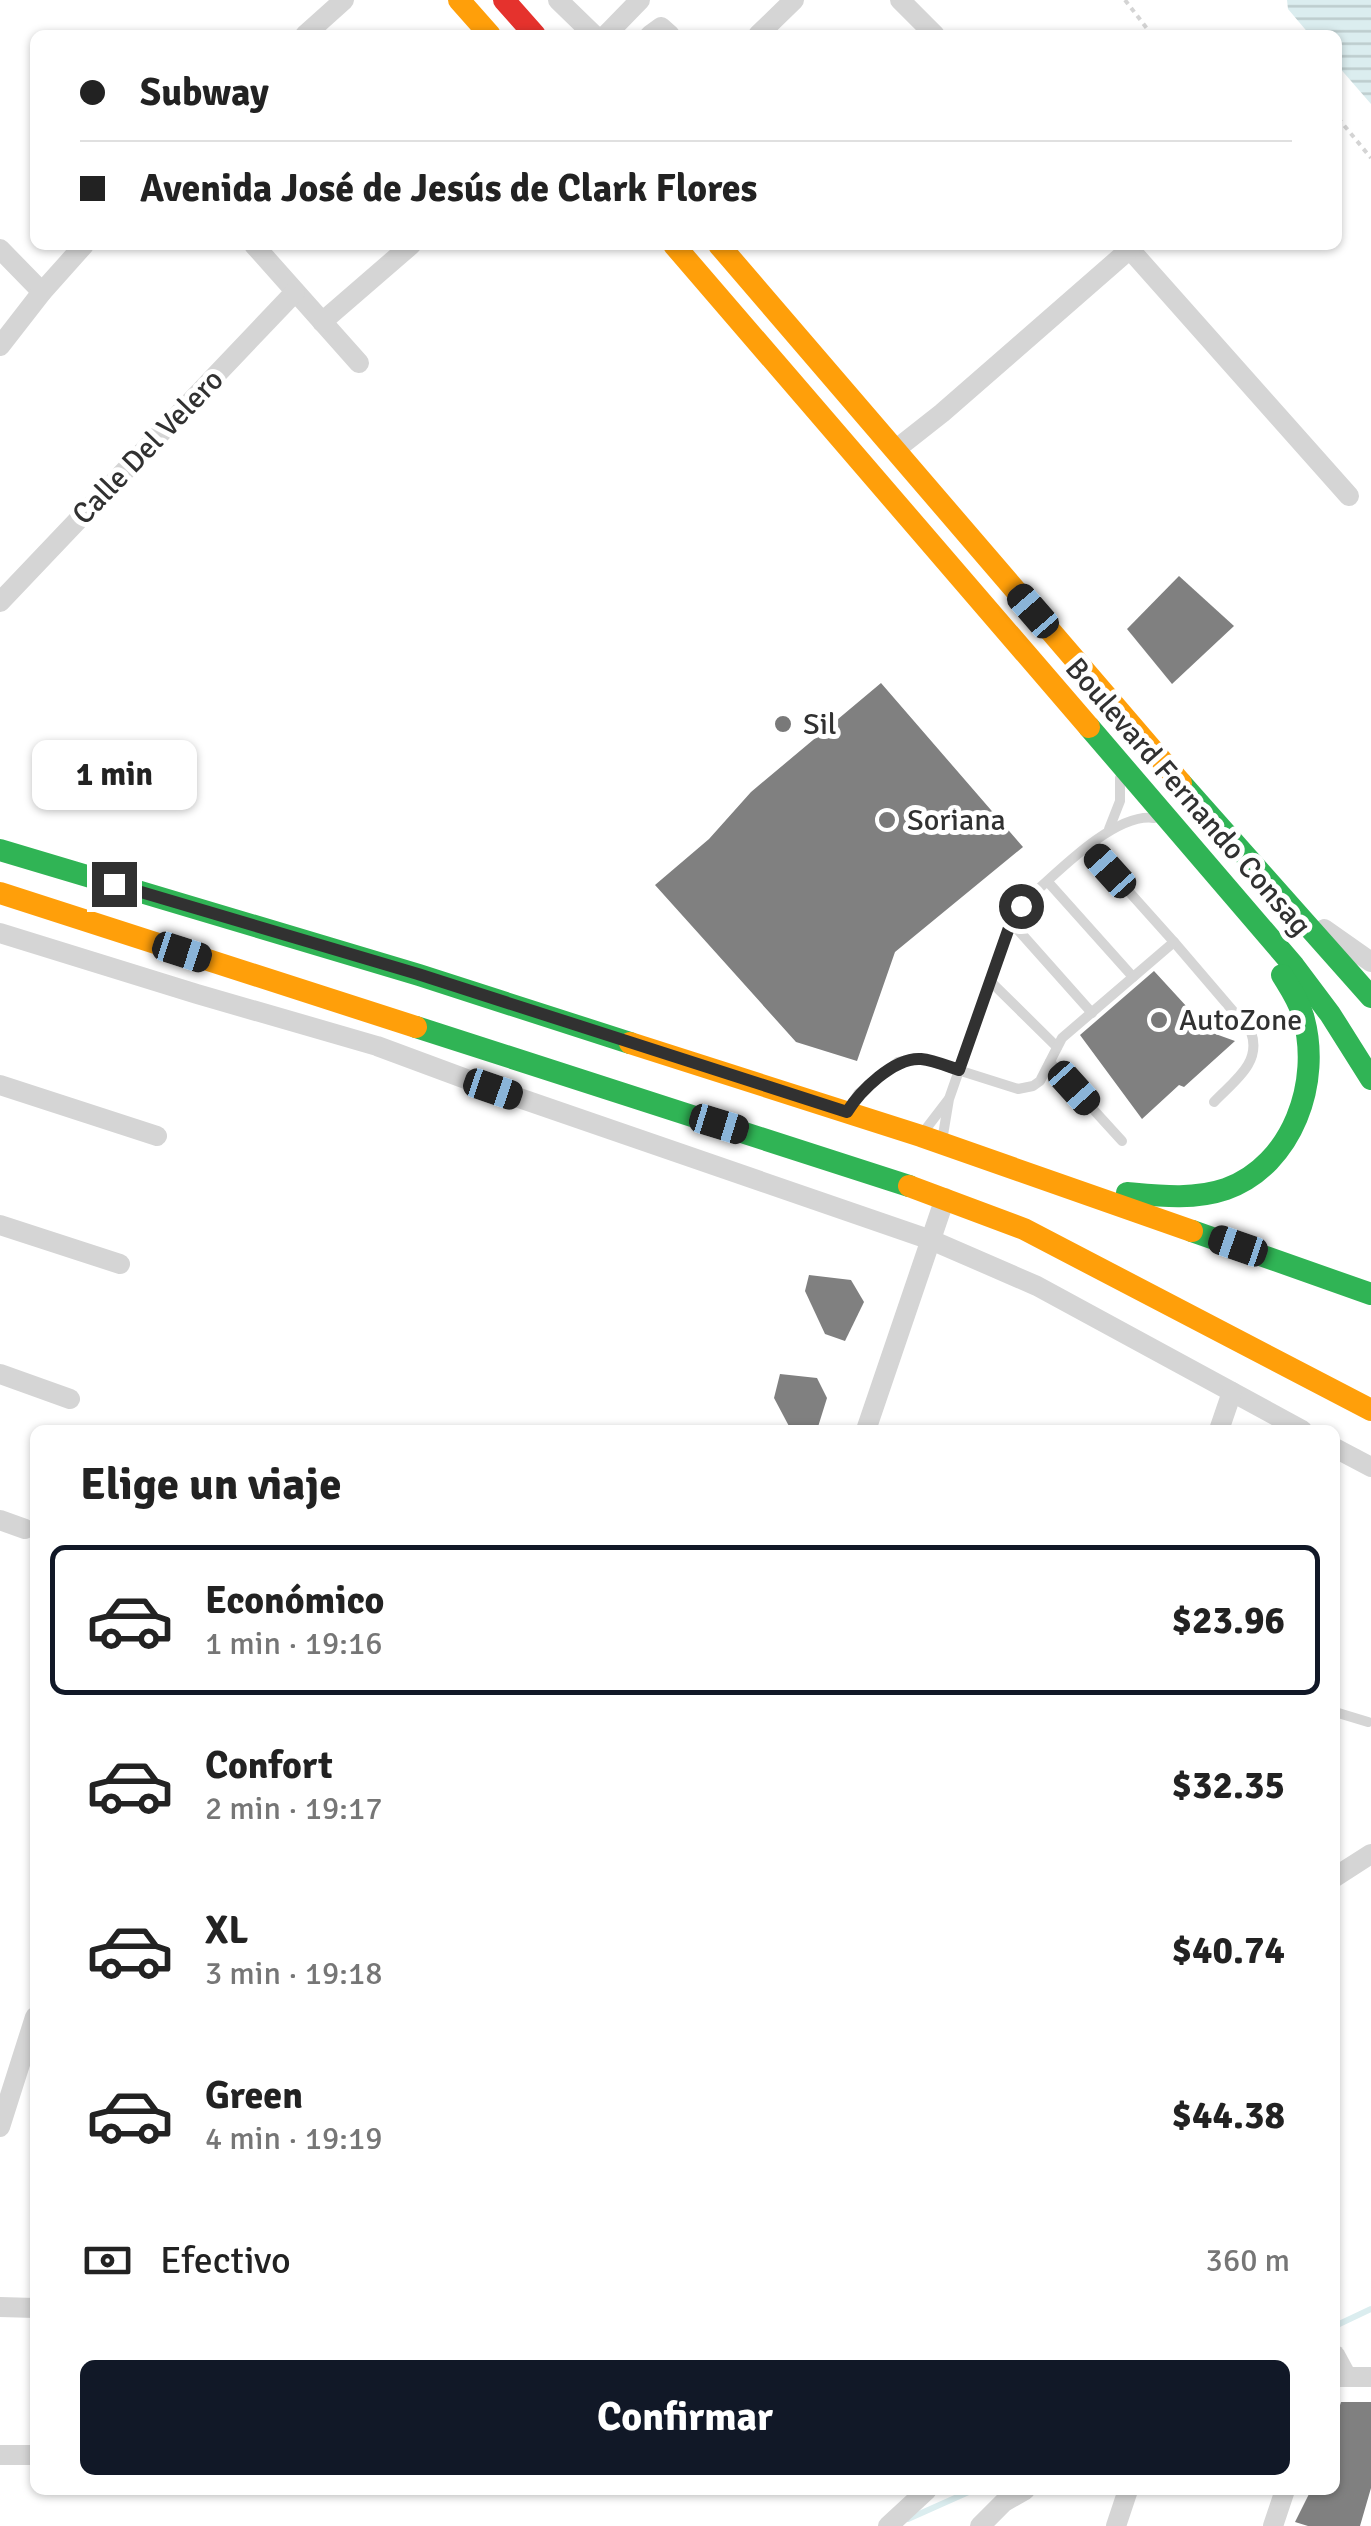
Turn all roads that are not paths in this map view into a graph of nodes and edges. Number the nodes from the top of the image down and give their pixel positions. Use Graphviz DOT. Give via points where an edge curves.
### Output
graph roads {
  1 [pos="344,0"];
  2 [pos="459,0"];
  3 [pos="504,0"];
  4 [pos="558,0"];
  5 [pos="640,0"];
  6 [pos="794,0"];
  7 [pos="900,0"];
  8 [pos="311,30"];
  9 [pos="486,30"];
  10 [pos="531,30"];
  11 [pos="589,30"];
  12 [pos="611,30"];
  13 [pos="763,30"];
  14 [pos="930,30"];
  15 [pos="0,249"];
  16 [pos="80,250"];
  17 [pos="258,250"];
  18 [pos="405,250"];
  19 [pos="678,250"];
  20 [pos="723,250"];
  21 [pos="1125,250"];
  22 [pos="1131,250"];
  23 [pos="42,292"];
  24 [pos="295,292"];
  25 [pos="322,322"];
  26 [pos="0,346"];
  27 [pos="359,363"];
  28 [pos="895,450"];
  29 [pos="1349,496"];
  30 [pos="0,602"];
  31 [pos="1056,638"];
  32 [pos="1030,659"];
  33 [pos="1110,754"];
  34 [pos="1169,822"];
  35 [pos="1109,830"];
  36 [pos="1089,847"];
  37 [pos="0,850"];
  38 [pos="1048,882"];
  39 [pos="0,893"];
  40 [pos="1293,910"];
  41 [pos="1255,920"];
  42 [pos="1011,922"];
  43 [pos="0,933"];
  44 [pos="1174,942"];
  45 [pos="182,952"];
  46 [pos="1371,962"];
  47 [pos="109,967"];
  48 [pos="1132,977"];
  49 [pos="990,982"];
  50 [pos="1371,997"];
  51 [pos="1092,1012"];
  52 [pos="1057,1047"];
  53 [pos="1050,1062"];
  54 [pos="959,1070"];
  55 [pos="1371,1079"];
  56 [pos="0,1086"];
  57 [pos="949,1099"];
  58 [pos="1214,1102"];
  59 [pos="847,1112"];
  60 [pos="157,1136"];
  61 [pos="931,1139"];
  62 [pos="1122,1141"];
  63 [pos="817,1155"];
  64 [pos="1064,1185"];
  65 [pos="945,1198"];
  66 [pos="0,1226"];
  67 [pos="932,1240"];
  68 [pos="120,1264"];
  69 [pos="1371,1294"];
  70 [pos="0,1374"];
  71 [pos="1232,1392"];
  72 [pos="70,1399"];
  73 [pos="1371,1410"];
  74 [pos="868,1425"];
  75 [pos="1221,1425"];
  76 [pos="1293,1425"];
  77 [pos="1340,1451"];
  78 [pos="1371,1467"];
  79 [pos="0,1520"];
  80 [pos="25,1529"];
  81 [pos="1340,1714"];
  82 [pos="1368,1722"];
  83 [pos="1371,1854"];
  84 [pos="1340,1874"];
  85 [pos="30,2033"];
  86 [pos="0,2126"];
  87 [pos="0,2307"];
  88 [pos="30,2308"];
  89 [pos="1341,2377"];
  90 [pos="1371,2377"];
  91 [pos="0,2455"];
  92 [pos="30,2455"];
  93 [pos="921,2495"];
  94 [pos="1016,2495"];
  95 [pos="1126,2495"];
  96 [pos="1283,2495"];
  97 [pos="888,2526"];
  98 [pos="980,2526"];
  99 [pos="1116,2526"];
  100 [pos="1274,2526"];
  1 -- 8 [label="street"];
  2 -- 9 [label="highway"];
  3 -- 10 [label="highway"];
  4 -- 11 [label="street"];
  5 -- 12 [label="street"];
  6 -- 13 [label="street"];
  7 -- 14 [label="street"];
  15 -- 23 [label="street"];
  16 -- 23 [label="street"];
  17 -- 24 [label="street"];
  18 -- 25 [label="street"];
  19 -- 32 [label="highway, Boulevard Fernando Consag"];
  20 -- 28 [label="highway, Boulevard Fernando Consag"];
  21 -- 28 [label="street"];
  22 -- 29 [label="street"];
  23 -- 26 [label="street"];
  24 -- 25 [label="street"];
  24 -- 30 [label="street, Calle Del Velero"];
  25 -- 27 [label="street"];
  28 -- 31 [label="highway, Boulevard Fernando Consag"];
  31 -- 32 [label="highway"];
  31 -- 40 [label="highway, Boulevard Fernando Consag"];
  32 -- 33 [label="highway, Boulevard Fernando Consag"];
  33 -- 34 [label="highway, Boulevard Fernando Consag"];
  33 -- 35 [label="lane" via="1121,790"];
  34 -- 35 [label="lane" via="1134,818"];
  34 -- 41 [label="highway, Boulevard Fernando Consag"];
  35 -- 36 [label="lane"];
  36 -- 38 [label="lane"];
  36 -- 44 [label="lane"];
  37 -- 59 [label="highway" via="418,974"];
  38 -- 42 [label="lane"];
  38 -- 48 [label="lane"];
  39 -- 45 [label="highway"];
  40 -- 46 [label="street"];
  40 -- 50 [label="highway, Boulevard Fernando Consag"];
  41 -- 55 [label="highway, Boulevard Fernando Consag" via="1330,1014"];
  41 -- 64 [label="highway" via="1298,1004 1308,1052 1301,1108 1276,1153 1240,1183 1202,1195"];
  42 -- 49 [label="lane"];
  42 -- 51 [label="lane"];
  43 -- 47 [label="street"];
  44 -- 48 [label="lane"];
  44 -- 58 [label="lane" via="1256,1046 1251,1062"];
  45 -- 47 [label="street"];
  45 -- 63 [label="highway"];
  47 -- 67 [label="street" via="377,1046"];
  48 -- 51 [label="lane"];
  49 -- 52 [label="lane"];
  49 -- 54 [label="lane"];
  51 -- 52 [label="lane"];
  52 -- 53 [label="lane"];
  53 -- 54 [label="lane" via="1040,1081 1018,1088"];
  53 -- 62 [label="lane"];
  54 -- 57 [label="lane"];
  54 -- 59 [label="lane" via="920,1058 898,1062 858,1094"];
  56 -- 60 [label="street"];
  57 -- 61 [label="lane"];
  57 -- 61 [label="lane"];
  59 -- 61 [label="highway"];
  61 -- 63 [label="highway" via="934,1158 921,1165"];
  61 -- 64 [label="highway"];
  63 -- 65 [label="highway"];
  64 -- 69 [label="highway"];
  65 -- 67 [label="street"];
  65 -- 73 [label="highway" via="1024,1229"];
  66 -- 68 [label="street"];
  67 -- 71 [label="street" via="1036,1286"];
  67 -- 74 [label="street"];
  70 -- 72 [label="street"];
  71 -- 75 [label="street"];
  71 -- 76 [label="street"];
  77 -- 78 [label="street"];
  79 -- 80 [label="street"];
  81 -- 82 [label="lane"];
  83 -- 84 [label="street"];
  85 -- 86 [label="street"];
  87 -- 88 [label="street"];
  89 -- 90 [label="street"];
  91 -- 92 [label="street"];
  93 -- 97 [label="street"];
  94 -- 98 [label="street"];
  95 -- 99 [label="street"];
  96 -- 100 [label="street"];
}
